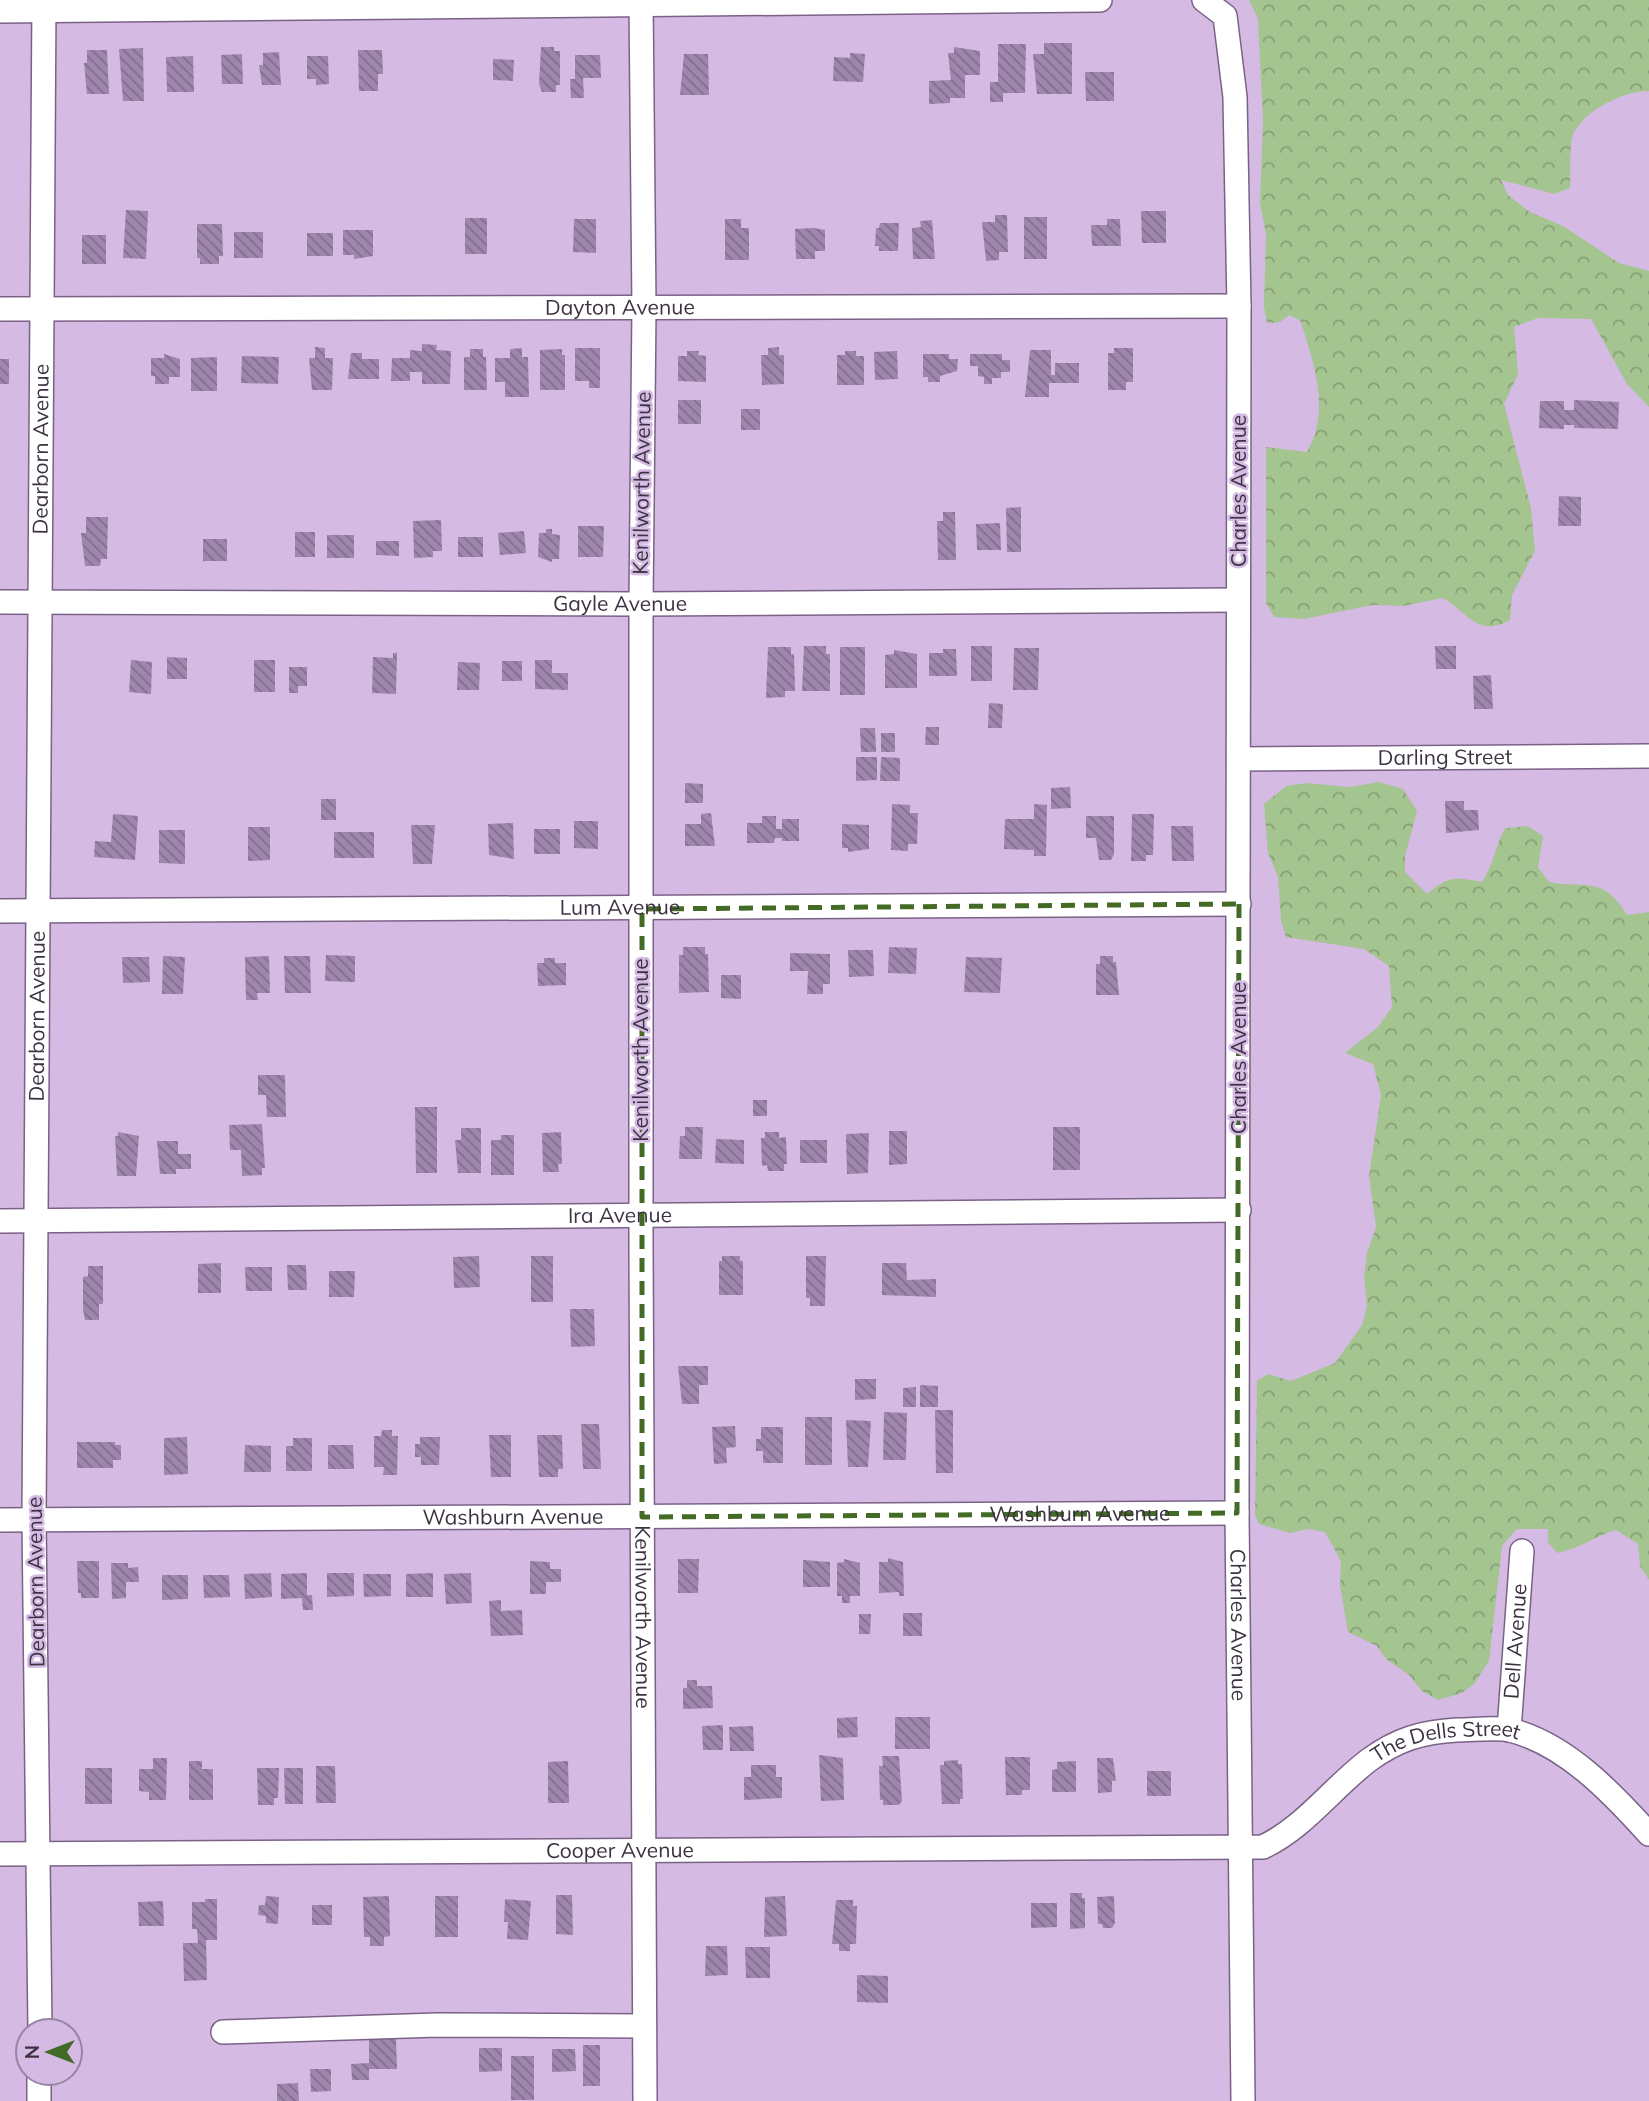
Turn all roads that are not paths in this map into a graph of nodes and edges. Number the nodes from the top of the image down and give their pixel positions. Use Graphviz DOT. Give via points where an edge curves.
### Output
graph roads {
  1 [pos="1100,0"];
  2 [pos="1204,0"];
  3 [pos="641,2"];
  4 [pos="44,6"];
  5 [pos="0,11"];
  6 [pos="1239,306"];
  7 [pos="40,308"];
  8 [pos="645,308"];
  9 [pos="0,309"];
  10 [pos="1238,600"];
  11 [pos="40,601"];
  12 [pos="0,602"];
  13 [pos="641,604"];
  14 [pos="1649,756"];
  15 [pos="1240,759"];
  16 [pos="1239,904"];
  17 [pos="642,909"];
  18 [pos="0,911"];
  19 [pos="40,911"];
  20 [pos="1239,1210"];
  21 [pos="641,1214"];
  22 [pos="0,1221"];
  23 [pos="38,1221"];
  24 [pos="1237,1513"];
  25 [pos="642,1517"];
  26 [pos="0,1520"];
  27 [pos="34,1520"];
  28 [pos="1522,1551"];
  29 [pos="1509,1730"];
  30 [pos="1649,1834"];
  31 [pos="1241,1847"];
  32 [pos="643,1852"];
  33 [pos="0,1854"];
  34 [pos="40,1854"];
  35 [pos="40,2017"];
  36 [pos="645,2026"];
  37 [pos="223,2032"];
  38 [pos="645,2101"];
  39 [pos="1243,2101"];
  1 -- 3 [label="street"];
  2 -- 6 [label="street, Charles Avenue" via="1225,16 1235,97"];
  3 -- 4 [label="street"];
  3 -- 8 [label="street, Kenilworth Avenue"];
  4 -- 5 [label="street"];
  4 -- 7 [label="street, Dearborn Avenue"];
  6 -- 8 [label="street, Dayton Avenue"];
  6 -- 10 [label="street, Charles Avenue"];
  7 -- 8 [label="street, Dayton Avenue"];
  7 -- 9 [label="street, Dayton Avenue"];
  7 -- 11 [label="street, Dearborn Avenue"];
  8 -- 13 [label="street, Kenilworth Avenue"];
  10 -- 13 [label="street, Gayle Avenue"];
  10 -- 15 [label="street, Charles Avenue"];
  11 -- 12 [label="street, Gayle Avenue"];
  11 -- 13 [label="street, Gayle Avenue"];
  11 -- 19 [label="street, Dearborn Avenue"];
  13 -- 17 [label="street, Kenilworth Avenue"];
  14 -- 15 [label="street, Darling Street"];
  15 -- 16 [label="street, Charles Avenue"];
  16 -- 17 [label="street, Lum Avenue"];
  16 -- 20 [label="street, Charles Avenue"];
  17 -- 19 [label="street, Lum Avenue"];
  17 -- 21 [label="street, Kenilworth Avenue"];
  18 -- 19 [label="street, Lum Avenue"];
  19 -- 23 [label="street, Dearborn Avenue"];
  20 -- 21 [label="street, Ira Avenue"];
  20 -- 24 [label="street, Charles Avenue"];
  21 -- 23 [label="street, Ira Avenue"];
  21 -- 25 [label="street, Kenilworth Avenue"];
  22 -- 23 [label="street, Ira Avenue"];
  23 -- 27 [label="street, Dearborn Avenue"];
  24 -- 25 [label="street, Washburn Avenue"];
  24 -- 31 [label="street, Charles Avenue"];
  25 -- 27 [label="street, Washburn Avenue"];
  25 -- 32 [label="street, Kenilworth Avenue"];
  26 -- 27 [label="street, Washburn Avenue"];
  27 -- 34 [label="street, Dearborn Avenue"];
  28 -- 29 [label="street, Dell Avenue"];
  29 -- 30 [label="street, The Dells Street" via="1555,1749 1616,1798"];
  29 -- 31 [label="street, The Dells Street" via="1413,1734 1367,1761 1285,1836 1262,1847"];
  31 -- 32 [label="street, Cooper Avenue"];
  31 -- 39 [label="street, Charles Avenue"];
  32 -- 34 [label="street, Cooper Avenue"];
  32 -- 36 [label="street, Kenilworth Avenue"];
  33 -- 34 [label="street, Cooper Avenue"];
  34 -- 35 [label="street, Dearborn Avenue"];
  36 -- 37 [label="street" via="438,2025"];
  36 -- 38 [label="street, Kenilworth Avenue"];
}
